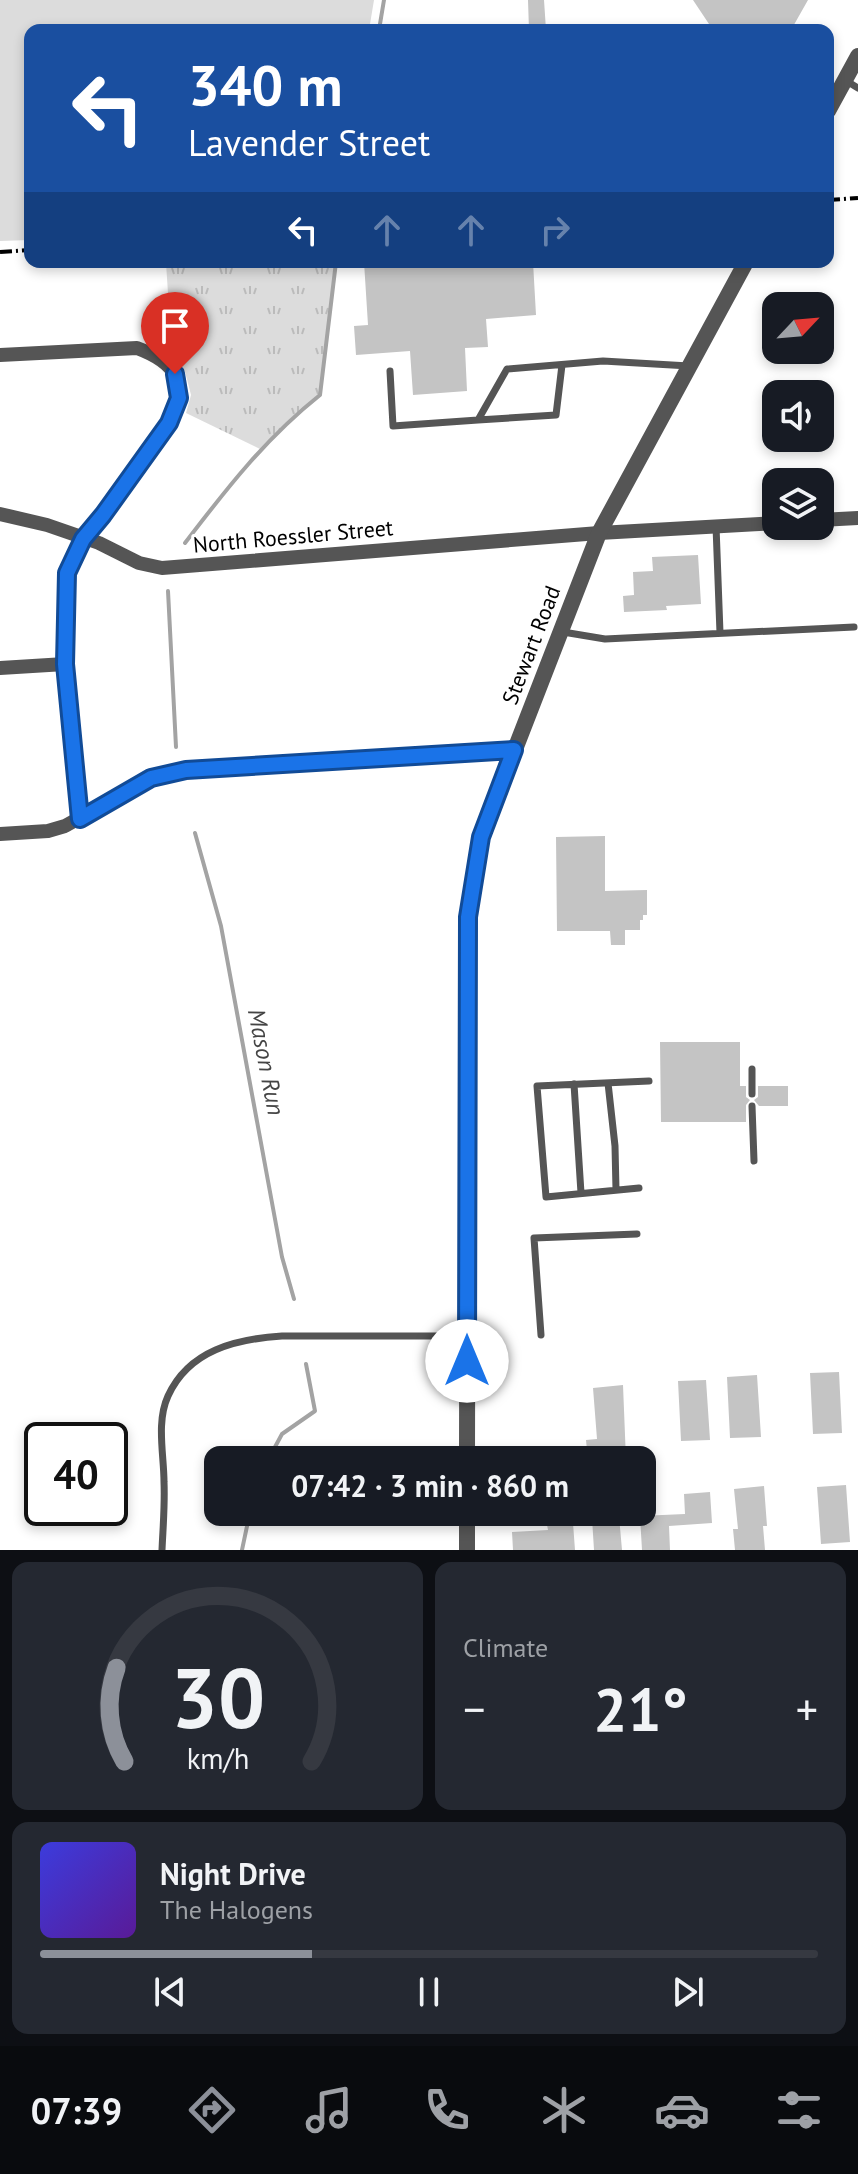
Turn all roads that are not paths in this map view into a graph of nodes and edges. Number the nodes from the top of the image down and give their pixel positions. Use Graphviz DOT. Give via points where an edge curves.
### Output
graph roads {
  1 [pos="858,56"];
  2 [pos="852,84"];
  3 [pos="834,104"];
  4 [pos="743,268"];
  5 [pos="0,355"];
  6 [pos="562,365"];
  7 [pos="689,366"];
  8 [pos="390,371"];
  9 [pos="478,420"];
  10 [pos="0,514"];
  11 [pos="858,518"];
  12 [pos="834,519"];
  13 [pos="762,524"];
  14 [pos="716,526"];
  15 [pos="599,533"];
  16 [pos="83,539"];
  17 [pos="854,627"];
  18 [pos="560,631"];
  19 [pos="720,633"];
  20 [pos="65,664"];
  21 [pos="0,668"];
  22 [pos="514,750"];
  23 [pos="80,819"];
  24 [pos="0,834"];
  25 [pos="752,1069"];
  26 [pos="649,1081"];
  27 [pos="608,1083"];
  28 [pos="574,1084"];
  29 [pos="752,1094"];
  30 [pos="752,1106"];
  31 [pos="754,1161"];
  32 [pos="639,1188"];
  33 [pos="616,1190"];
  34 [pos="581,1193"];
  35 [pos="637,1234"];
  36 [pos="541,1335"];
  37 [pos="467,1336"];
  38 [pos="467,1446"];
  39 [pos="467,1526"];
  40 [pos="162,1550"];
  41 [pos="467,1550"];
  1 -- 2 [label="street"];
  2 -- 3 [label="street"];
  4 -- 7 [label="street, Stewart Road"];
  5 -- 16 [label="street" via="137,348 155,354 175,374 179,398 169,423"];
  6 -- 7 [label="lane" via="603,361"];
  6 -- 9 [label="lane" via="507,369"];
  6 -- 9 [label="lane" via="556,415"];
  7 -- 15 [label="street, Stewart Road"];
  8 -- 9 [label="lane" via="393,426"];
  10 -- 16 [label="street, North Roessler Street"];
  11 -- 12 [label="street"];
  13 -- 14 [label="street, North Roessler Street"];
  14 -- 15 [label="street, North Roessler Street"];
  14 -- 19 [label="lane"];
  15 -- 16 [label="street, North Roessler Street" via="162,568"];
  15 -- 18 [label="street, Stewart Road"];
  16 -- 20 [label="street" via="67,573"];
  17 -- 19 [label="lane"];
  18 -- 19 [label="lane" via="605,639"];
  18 -- 22 [label="street, Stewart Road"];
  20 -- 21 [label="street"];
  20 -- 23 [label="street"];
  22 -- 23 [label="street" via="186,770 151,778"];
  22 -- 37 [label="street, Stewart Road" via="481,837 468,917"];
  23 -- 24 [label="street" via="48,831"];
  25 -- 29 [label="lane"];
  26 -- 27 [label="lane"];
  27 -- 28 [label="lane"];
  27 -- 33 [label="lane"];
  28 -- 34 [label="lane"];
  28 -- 34 [label="lane" via="537,1086 546,1197"];
  30 -- 31 [label="lane"];
  32 -- 33 [label="lane"];
  33 -- 34 [label="lane"];
  35 -- 36 [label="lane" via="534,1238"];
  37 -- 38 [label="street, Stewart Road"];
  37 -- 40 [label="lane" via="282,1336 210,1350 167,1397 162,1422"];
  39 -- 41 [label="street"];
}
